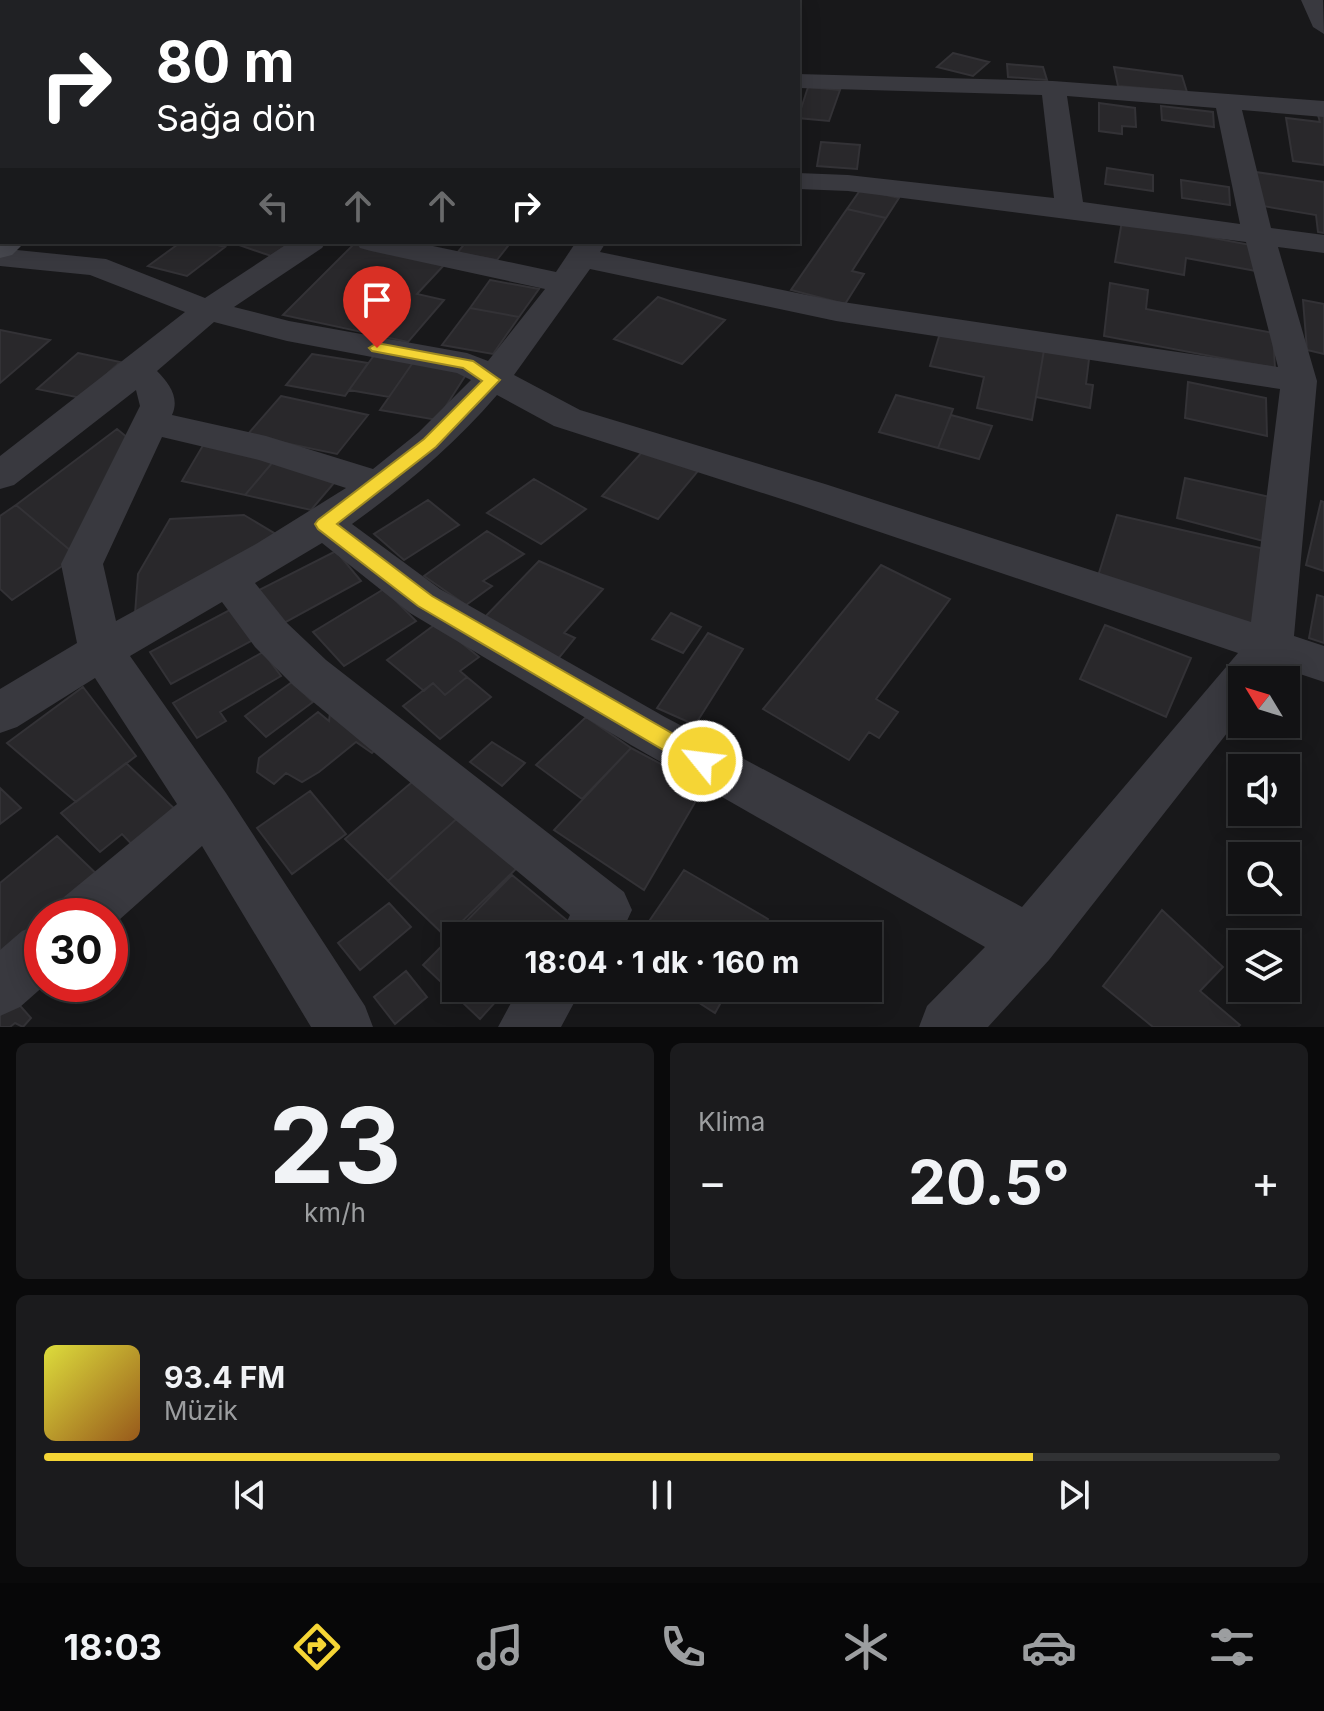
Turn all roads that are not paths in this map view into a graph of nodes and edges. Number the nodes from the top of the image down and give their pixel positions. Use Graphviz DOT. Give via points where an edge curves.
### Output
graph roads {
  1 [pos="1312,0"];
  2 [pos="1324,27"];
  3 [pos="800,81"];
  4 [pos="1053,88"];
  5 [pos="1227,100"];
  6 [pos="1324,109"];
  7 [pos="800,181"];
  8 [pos="1070,209"];
  9 [pos="1258,236"];
  10 [pos="308,244"];
  11 [pos="393,244"];
  12 [pos="1324,244"];
  13 [pos="3,254"];
  14 [pos="579,261"];
  15 [pos="208,310"];
  16 [pos="135,371"];
  17 [pos="492,380"];
  18 [pos="1299,381"];
  19 [pos="152,423"];
  20 [pos="0,476"];
  21 [pos="378,486"];
  22 [pos="324,524"];
  23 [pos="228,579"];
  24 [pos="101,650"];
  25 [pos="1324,664"];
  26 [pos="1247,666"];
  27 [pos="1252,666"];
  28 [pos="1288,666"];
  29 [pos="1228,697"];
  30 [pos="0,713"];
  31 [pos="208,809"];
  32 [pos="104,898"];
  33 [pos="597,922"];
  34 [pos="1029,941"];
  35 [pos="24,966"];
  36 [pos="0,987"];
  37 [pos="544,1002"];
  38 [pos="344,1027"];
  39 [pos="527,1027"];
  40 [pos="948,1027"];
  1 -- 2 [label="street"];
  3 -- 4 [label="street"];
  4 -- 5 [label="street"];
  4 -- 8 [label="street"];
  5 -- 6 [label="street"];
  5 -- 9 [label="street"];
  7 -- 8 [label="street"];
  8 -- 9 [label="street"];
  9 -- 12 [label="street"];
  9 -- 18 [label="street"];
  10 -- 15 [label="street"];
  11 -- 14 [label="street"];
  13 -- 15 [label="street" via="95,266"];
  14 -- 17 [label="street"];
  14 -- 18 [label="street" via="836,311"];
  15 -- 16 [label="street"];
  15 -- 17 [label="street" via="287,331 467,364"];
  16 -- 19 [label="street" via="156,391"];
  16 -- 20 [label="street"];
  17 -- 21 [label="street"];
  17 -- 26 [label="street" via="567,418"];
  18 -- 27 [label="street"];
  19 -- 21 [label="street" via="241,440"];
  19 -- 24 [label="street" via="82,564"];
  21 -- 22 [label="street"];
  22 -- 23 [label="street"];
  22 -- 34 [label="street" via="425,601"];
  23 -- 24 [label="street"];
  23 -- 33 [label="street" via="271,635 310,673 605,910"];
  24 -- 30 [label="street"];
  24 -- 31 [label="street"];
  25 -- 28 [label="street"];
  29 -- 34 [label="street"];
  31 -- 32 [label="street"];
  31 -- 38 [label="street"];
  34 -- 40 [label="street"];
  35 -- 36 [label="street"];
  37 -- 39 [label="street"];
}
